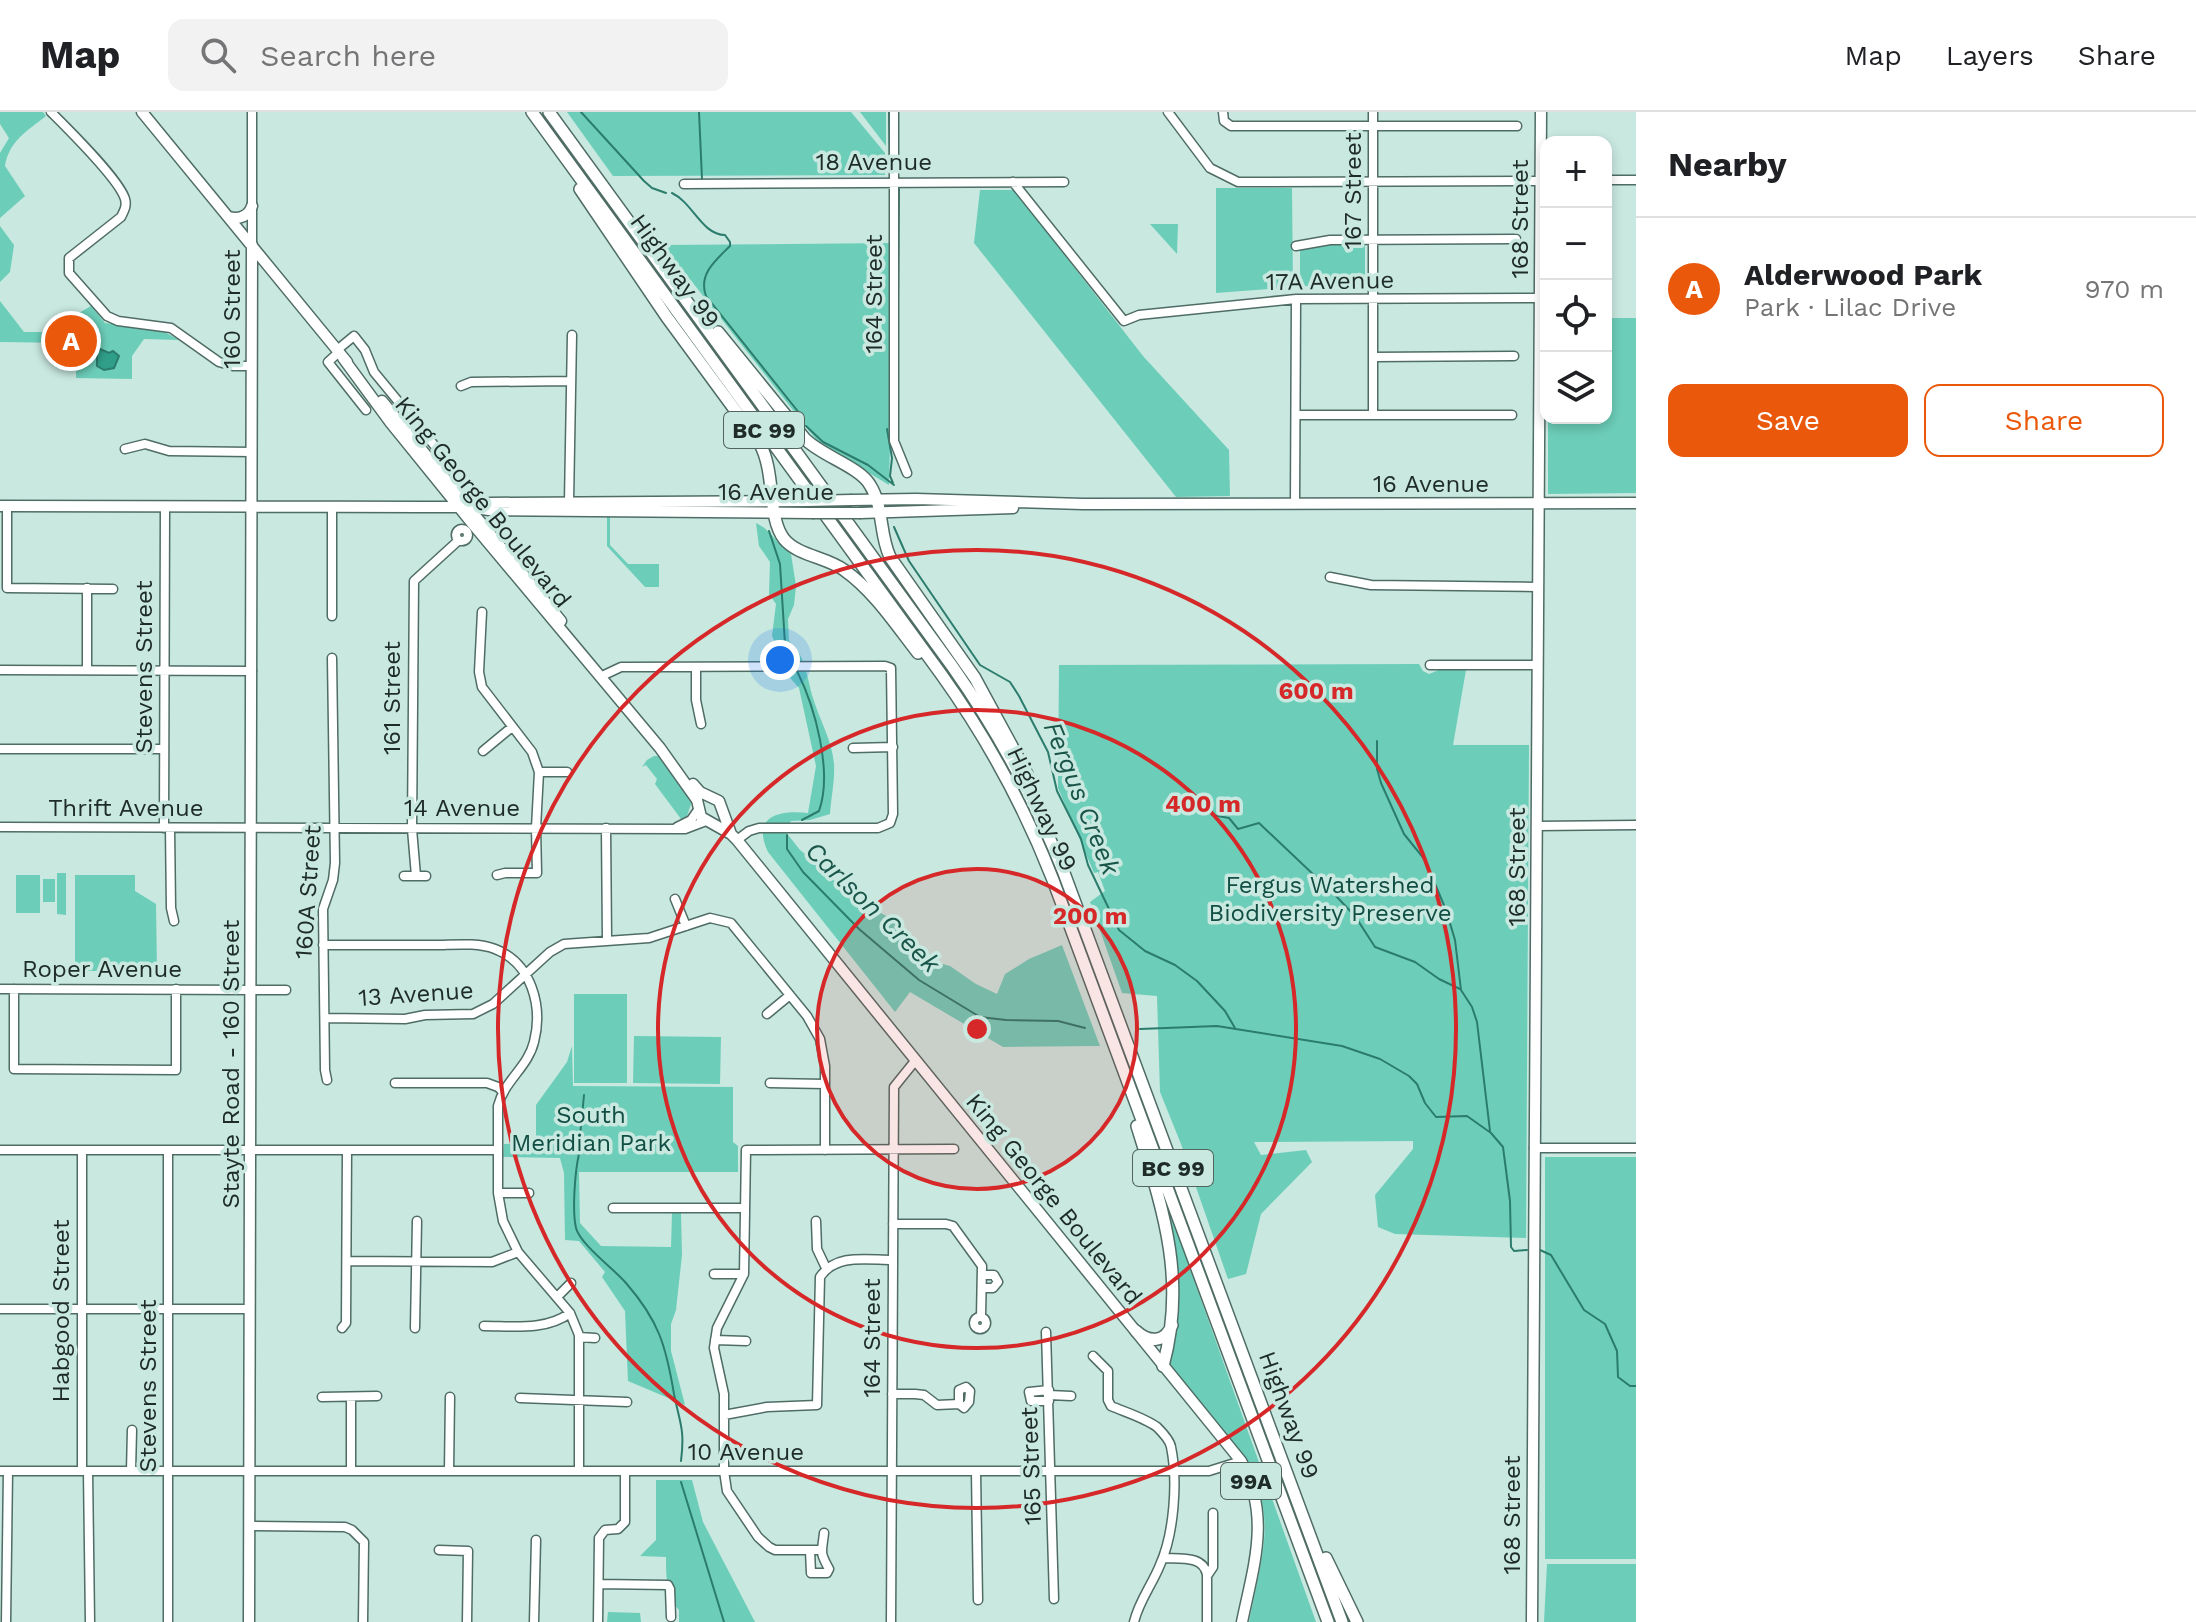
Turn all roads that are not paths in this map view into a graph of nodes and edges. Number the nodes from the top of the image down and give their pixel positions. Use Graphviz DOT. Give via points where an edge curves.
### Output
graph roads {
  1 [pos="51,112"];
  2 [pos="142,112"];
  3 [pos="252,112"];
  4 [pos="530,112"];
  5 [pos="549,112"];
  6 [pos="894,112"];
  7 [pos="1168,112"];
  8 [pos="1223,112"];
  9 [pos="1373,112"];
  10 [pos="1541,112"];
  11 [pos="1517,126"];
  12 [pos="1373,127"];
  13 [pos="1542,136"];
  14 [pos="1612,180"];
  15 [pos="1636,180"];
  16 [pos="1540,181"];
  17 [pos="894,182"];
  18 [pos="1013,182"];
  19 [pos="1064,182"];
  20 [pos="1374,182"];
  21 [pos="684,184"];
  22 [pos="252,206"];
  23 [pos="1542,208"];
  24 [pos="229,217"];
  25 [pos="627,220"];
  26 [pos="1374,239"];
  27 [pos="1516,239"];
  28 [pos="252,245"];
  29 [pos="1296,246"];
  30 [pos="277,277"];
  31 [pos="1540,280"];
  32 [pos="251,284"];
  33 [pos="1540,298"];
  34 [pos="1296,299"];
  35 [pos="1373,299"];
  36 [pos="572,335"];
  37 [pos="340,353"];
  38 [pos="1514,356"];
  39 [pos="1373,357"];
  40 [pos="252,366"];
  41 [pos="570,381"];
  42 [pos="461,386"];
  43 [pos="366,410"];
  44 [pos="1296,415"];
  45 [pos="1373,415"];
  46 [pos="1512,415"];
  47 [pos="125,449"];
  48 [pos="252,452"];
  49 [pos="444,457"];
  50 [pos="907,473"];
  51 [pos="439,482"];
  52 [pos="773,501"];
  53 [pos="569,502"];
  54 [pos="670,503"];
  55 [pos="1636,503"];
  56 [pos="1295,504"];
  57 [pos="1538,504"];
  58 [pos="4,506"];
  59 [pos="165,506"];
  60 [pos="878,506"];
  61 [pos="252,507"];
  62 [pos="332,507"];
  63 [pos="422,507"];
  64 [pos="464,507"];
  65 [pos="503,510"];
  66 [pos="559,511"];
  67 [pos="646,511"];
  68 [pos="775,514"];
  69 [pos="489,530"];
  70 [pos="459,540"];
  71 [pos="1330,577"];
  72 [pos="1538,587"];
  73 [pos="87,588"];
  74 [pos="113,589"];
  75 [pos="482,612"];
  76 [pos="332,616"];
  77 [pos="332,658"];
  78 [pos="1430,665"];
  79 [pos="1538,665"];
  80 [pos="696,667"];
  81 [pos="87,669"];
  82 [pos="0,670"];
  83 [pos="164,670"];
  84 [pos="252,671"];
  85 [pos="599,672"];
  86 [pos="701,724"];
  87 [pos="512,727"];
  88 [pos="893,747"];
  89 [pos="660,748"];
  90 [pos="853,748"];
  91 [pos="0,749"];
  92 [pos="164,749"];
  93 [pos="483,751"];
  94 [pos="992,751"];
  95 [pos="539,772"];
  96 [pos="567,772"];
  97 [pos="712,798"];
  98 [pos="698,808"];
  99 [pos="722,812"];
  100 [pos="708,821"];
  101 [pos="1636,825"];
  102 [pos="1537,826"];
  103 [pos="0,827"];
  104 [pos="167,828"];
  105 [pos="536,828"];
  106 [pos="606,828"];
  107 [pos="672,828"];
  108 [pos="252,829"];
  109 [pos="334,829"];
  110 [pos="412,829"];
  111 [pos="734,837"];
  112 [pos="497,875"];
  113 [pos="404,876"];
  114 [pos="675,899"];
  115 [pos="1075,904"];
  116 [pos="174,921"];
  117 [pos="686,926"];
  118 [pos="607,940"];
  119 [pos="323,945"];
  120 [pos="526,974"];
  121 [pos="0,989"];
  122 [pos="14,989"];
  123 [pos="176,989"];
  124 [pos="251,990"];
  125 [pos="286,990"];
  126 [pos="790,995"];
  127 [pos="767,1014"];
  128 [pos="325,1018"];
  129 [pos="1104,1018"];
  130 [pos="915,1061"];
  131 [pos="327,1080"];
  132 [pos="395,1083"];
  133 [pos="770,1083"];
  134 [pos="825,1084"];
  135 [pos="503,1092"];
  136 [pos="1534,1148"];
  137 [pos="1636,1148"];
  138 [pos="954,1149"];
  139 [pos="0,1150"];
  140 [pos="82,1150"];
  141 [pos="168,1150"];
  142 [pos="498,1150"];
  143 [pos="825,1150"];
  144 [pos="893,1150"];
  145 [pos="251,1151"];
  146 [pos="347,1151"];
  147 [pos="498,1193"];
  148 [pos="529,1193"];
  149 [pos="613,1208"];
  150 [pos="745,1208"];
  151 [pos="417,1221"];
  152 [pos="816,1221"];
  153 [pos="893,1224"];
  154 [pos="518,1252"];
  155 [pos="893,1260"];
  156 [pos="347,1261"];
  157 [pos="417,1262"];
  158 [pos="826,1268"];
  159 [pos="714,1274"];
  160 [pos="744,1274"];
  161 [pos="982,1275"];
  162 [pos="571,1283"];
  163 [pos="982,1288"];
  164 [pos="557,1297"];
  165 [pos="0,1309"];
  166 [pos="81,1309"];
  167 [pos="250,1309"];
  168 [pos="168,1310"];
  169 [pos="570,1313"];
  170 [pos="1174,1313"];
  171 [pos="981,1317"];
  172 [pos="484,1326"];
  173 [pos="342,1328"];
  174 [pos="415,1328"];
  175 [pos="1136,1331"];
  176 [pos="1046,1332"];
  177 [pos="579,1337"];
  178 [pos="595,1338"];
  179 [pos="715,1340"];
  180 [pos="746,1341"];
  181 [pos="1093,1356"];
  182 [pos="1163,1366"];
  183 [pos="892,1394"];
  184 [pos="377,1396"];
  185 [pos="1049,1396"];
  186 [pos="1071,1396"];
  187 [pos="322,1397"];
  188 [pos="450,1397"];
  189 [pos="351,1398"];
  190 [pos="520,1398"];
  191 [pos="579,1401"];
  192 [pos="627,1402"];
  193 [pos="959,1404"];
  194 [pos="724,1415"];
  195 [pos="132,1430"];
  196 [pos="1272,1432"];
  197 [pos="1241,1461"];
  198 [pos="4,1471"];
  199 [pos="85,1471"];
  200 [pos="131,1471"];
  201 [pos="168,1471"];
  202 [pos="250,1471"];
  203 [pos="351,1471"];
  204 [pos="449,1471"];
  205 [pos="579,1471"];
  206 [pos="625,1471"];
  207 [pos="724,1471"];
  208 [pos="1173,1471"];
  209 [pos="891,1472"];
  210 [pos="976,1472"];
  211 [pos="1050,1472"];
  212 [pos="1213,1513"];
  213 [pos="249,1526"];
  214 [pos="824,1533"];
  215 [pos="536,1540"];
  216 [pos="439,1550"];
  217 [pos="810,1550"];
  218 [pos="821,1550"];
  219 [pos="1163,1558"];
  220 [pos="1207,1576"];
  221 [pos="599,1584"];
  222 [pos="1054,1599"];
  223 [pos="978,1600"];
  224 [pos="671,1617"];
  225 [pos="88,1620"];
  226 [pos="7,1621"];
  227 [pos="168,1622"];
  228 [pos="249,1622"];
  229 [pos="363,1622"];
  230 [pos="467,1622"];
  231 [pos="534,1622"];
  232 [pos="598,1622"];
  233 [pos="891,1622"];
  234 [pos="1134,1622"];
  235 [pos="1207,1622"];
  236 [pos="1242,1622"];
  237 [pos="1325,1622"];
  238 [pos="1342,1622"];
  239 [pos="1357,1622"];
  240 [pos="1532,1622"];
  1 -- 40 [label="street" via="125,198 121,217 69,258 69,273 107,316 171,328 219,362"];
  2 -- 24 [label="main road, King George Boulevard"];
  3 -- 22 [label="street, 160 Street"];
  4 -- 52 [label="highway" via="650,293 760,444"];
  4 -- 94 [label="highway, Highway 99 / BC 99" via="910,630"];
  5 -- 25 [label="highway, Highway 99 / BC 99"];
  6 -- 17 [label="street, 164 Street"];
  7 -- 20 [label="street" via="1216,173 1246,182"];
  8 -- 12 [label="street" via="1231,126"];
  9 -- 12 [label="street, 167 Street"];
  10 -- 13 [label="main road, 168 Street"];
  11 -- 12 [label="street"];
  12 -- 20 [label="street, 167 Street"];
  14 -- 15 [label="street"];
  16 -- 20 [label="street"];
  17 -- 18 [label="street, 18 Avenue"];
  17 -- 21 [label="street, 18 Avenue"];
  17 -- 50 [label="street, 164 Street" via="894,441"];
  18 -- 19 [label="street, 18 Avenue"];
  18 -- 34 [label="street, 17A Avenue" via="1124,321 1139,315"];
  20 -- 26 [label="street, 167 Street"];
  22 -- 24 [label="main road" via="247,214"];
  22 -- 28 [label="street, 160 Street"];
  23 -- 31 [label="main road, 168 Street"];
  24 -- 28 [label="main road, King George Boulevard"];
  25 -- 60 [label="highway" via="805,439 862,476"];
  25 -- 115 [label="highway, Highway 99 / BC 99" via="975,700 1026,787"];
  26 -- 27 [label="street"];
  26 -- 29 [label="street"];
  26 -- 35 [label="street, 167 Street"];
  28 -- 30 [label="main road, King George Boulevard"];
  28 -- 32 [label="main road, 160 Street"];
  30 -- 32 [label="main road" via="261,275"];
  30 -- 37 [label="main road, King George Boulevard"];
  32 -- 40 [label="main road, 160 Street"];
  33 -- 35 [label="street, 17A Avenue"];
  33 -- 57 [label="main road, 168 Street"];
  34 -- 35 [label="street, 17A Avenue"];
  34 -- 44 [label="street"];
  35 -- 39 [label="street, 167 Street"];
  36 -- 41 [label="street"];
  37 -- 43 [label="street" via="328,362"];
  37 -- 49 [label="street" via="356,338 374,372"];
  37 -- 51 [label="main road, King George Boulevard"];
  37 -- 64 [label="main road, King George Boulevard"];
  38 -- 39 [label="street"];
  39 -- 45 [label="street, 167 Street"];
  40 -- 48 [label="main road, 160 Street"];
  41 -- 42 [label="street"];
  41 -- 53 [label="street"];
  44 -- 45 [label="street"];
  44 -- 56 [label="street"];
  45 -- 46 [label="street"];
  47 -- 48 [label="street" via="145,444 169,451"];
  48 -- 61 [label="main road, 160 Street"];
  51 -- 63 [label="main road" via="438,495"];
  51 -- 64 [label="main road, King George Boulevard"];
  52 -- 54 [label="main road, 16 Avenue"];
  52 -- 60 [label="main road, 16 Avenue, bridge" via="852,500"];
  52 -- 68 [label="highway"];
  53 -- 54 [label="main road, 16 Avenue"];
  53 -- 64 [label="main road, 16 Avenue"];
  53 -- 66 [label="main road"];
  54 -- 67 [label="main road"];
  55 -- 57 [label="main road, 16 Avenue"];
  56 -- 57 [label="main road, 16 Avenue"];
  56 -- 60 [label="main road, 16 Avenue"];
  57 -- 72 [label="main road, 168 Street"];
  58 -- 59 [label="main road, 16 Avenue"];
  58 -- 73 [label="street" via="7,588"];
  59 -- 61 [label="main road, 16 Avenue"];
  59 -- 83 [label="street, Stevens Street"];
  60 -- 68 [label="main road, 16 Avenue, bridge" via="861,513"];
  60 -- 115 [label="highway" via="894,563 969,669 1018,755"];
  61 -- 62 [label="main road, 16 Avenue"];
  61 -- 84 [label="main road, Stayte Road - 160 Street"];
  62 -- 63 [label="main road, 16 Avenue"];
  62 -- 76 [label="street"];
  63 -- 64 [label="main road, 16 Avenue"];
  64 -- 65 [label="main road, 16 Avenue"];
  64 -- 69 [label="main road, King George Boulevard"];
  64 -- 85 [label="main road, King George Boulevard" via="532,597"];
  65 -- 66 [label="main road, 16 Avenue"];
  65 -- 69 [label="main road" via="490,519"];
  66 -- 67 [label="main road, 16 Avenue"];
  67 -- 68 [label="main road, 16 Avenue"];
  68 -- 94 [label="highway" via="788,542 834,563 866,589"];
  69 -- 85 [label="main road, King George Boulevard"];
  70 -- 110 [label="street, 161 Street" via="414,581"];
  71 -- 72 [label="street" via="1371,585"];
  72 -- 79 [label="main road, 168 Street"];
  73 -- 74 [label="street"];
  73 -- 81 [label="street"];
  75 -- 87 [label="street" via="480,680"];
  77 -- 109 [label="street, 160A Street"];
  78 -- 79 [label="street"];
  79 -- 102 [label="main road, 168 Street"];
  80 -- 85 [label="street"];
  80 -- 86 [label="street"];
  80 -- 88 [label="street" via="889,666"];
  81 -- 82 [label="street"];
  81 -- 83 [label="street"];
  83 -- 84 [label="street"];
  83 -- 92 [label="street, Stevens Street"];
  84 -- 108 [label="main road, Stayte Road - 160 Street"];
  85 -- 89 [label="main road, King George Boulevard"];
  87 -- 93 [label="street"];
  87 -- 95 [label="street" via="532,752"];
  88 -- 90 [label="street"];
  88 -- 111 [label="street" via="890,823 878,828 759,828"];
  89 -- 97 [label="main road, King George Boulevard"];
  89 -- 98 [label="main road, King George Boulevard"];
  91 -- 92 [label="street"];
  92 -- 104 [label="street, Stevens Street"];
  94 -- 129 [label="highway, Highway 99 / BC 99" via="1040,850"];
  95 -- 96 [label="street"];
  95 -- 105 [label="street"];
  97 -- 98 [label="main road"];
  97 -- 99 [label="main road"];
  98 -- 100 [label="main road"];
  98 -- 107 [label="street" via="691,820"];
  99 -- 100 [label="main road"];
  99 -- 111 [label="main road, King George Boulevard"];
  100 -- 107 [label="street, 14 Avenue"];
  100 -- 111 [label="main road, King George Boulevard"];
  101 -- 102 [label="street"];
  102 -- 136 [label="main road, 168 Street"];
  103 -- 104 [label="street, Thrift Avenue"];
  104 -- 108 [label="street, Thrift Avenue"];
  104 -- 116 [label="street, Stevens Street"];
  105 -- 106 [label="street, 14 Avenue"];
  105 -- 110 [label="street, 14 Avenue"];
  105 -- 112 [label="street" via="537,873"];
  106 -- 107 [label="street, 14 Avenue"];
  106 -- 118 [label="street"];
  108 -- 109 [label="street, 14 Avenue"];
  108 -- 124 [label="main road, Stayte Road - 160 Street"];
  109 -- 110 [label="street, 14 Avenue"];
  109 -- 119 [label="street, 160A Street" via="335,871 324,902"];
  110 -- 113 [label="street, 161 Street" via="421,876"];
  111 -- 130 [label="main road, King George Boulevard"];
  114 -- 117 [label="street"];
  115 -- 196 [label="highway, Highway 99 / BC 99"];
  117 -- 118 [label="street, 13 Avenue" via="649,938"];
  117 -- 126 [label="street, 13 Avenue" via="710,918 731,923"];
  118 -- 120 [label="street, 13 Avenue" via="564,944"];
  119 -- 120 [label="street" via="485,946 506,954"];
  119 -- 128 [label="street, 160A Street"];
  120 -- 128 [label="street, 13 Avenue" via="493,1004 473,1014"];
  120 -- 135 [label="street" via="535,1000 535,1039"];
  121 -- 122 [label="street, Roper Avenue"];
  122 -- 123 [label="street, Roper Avenue"];
  122 -- 123 [label="street" via="14,1069 161,1070 176,1070"];
  123 -- 124 [label="street, Roper Avenue"];
  124 -- 125 [label="street"];
  124 -- 145 [label="main road, Stayte Road - 160 Street"];
  126 -- 127 [label="street"];
  126 -- 134 [label="street" via="820,1039"];
  128 -- 131 [label="street, 160A Street"];
  129 -- 170 [label="highway" via="1165,1216"];
  129 -- 237 [label="highway, Highway 99 / BC 99"];
  130 -- 144 [label="street, 164 Street" via="894,1087"];
  130 -- 175 [label="main road, King George Boulevard / 99A"];
  132 -- 135 [label="street" via="487,1083"];
  133 -- 134 [label="street"];
  134 -- 143 [label="street"];
  135 -- 142 [label="street"];
  136 -- 137 [label="street"];
  136 -- 240 [label="main road, 168 Street"];
  138 -- 144 [label="street"];
  139 -- 140 [label="street"];
  140 -- 141 [label="street"];
  140 -- 166 [label="street, Habgood Street"];
  141 -- 145 [label="street"];
  141 -- 168 [label="street, Stevens Street"];
  142 -- 146 [label="street"];
  142 -- 147 [label="street"];
  143 -- 144 [label="street"];
  143 -- 150 [label="street" via="746,1150"];
  144 -- 153 [label="street, 164 Street"];
  145 -- 146 [label="street"];
  145 -- 167 [label="main road, Stayte Road - 160 Street"];
  146 -- 156 [label="street"];
  147 -- 148 [label="street"];
  147 -- 154 [label="street" via="503,1221"];
  149 -- 150 [label="street"];
  150 -- 160 [label="street"];
  151 -- 157 [label="street"];
  152 -- 158 [label="street" via="817,1249"];
  153 -- 155 [label="street, 164 Street"];
  153 -- 161 [label="street" via="953,1226 977,1257"];
  154 -- 157 [label="street" via="498,1261"];
  154 -- 164 [label="street"];
  155 -- 158 [label="street" via="845,1260"];
  155 -- 183 [label="street, 164 Street"];
  156 -- 157 [label="street"];
  156 -- 173 [label="street"];
  157 -- 174 [label="street"];
  158 -- 194 [label="street" via="817,1288 817,1405"];
  159 -- 160 [label="street"];
  160 -- 179 [label="street"];
  161 -- 163 [label="street"];
  161 -- 163 [label="street" via="994,1275 998,1282"];
  162 -- 164 [label="street"];
  163 -- 171 [label="street"];
  164 -- 169 [label="street"];
  165 -- 166 [label="street"];
  166 -- 168 [label="street"];
  166 -- 199 [label="street, Habgood Street"];
  167 -- 168 [label="street"];
  167 -- 202 [label="main road, Stayte Road - 160 Street"];
  168 -- 201 [label="street, Stevens Street"];
  169 -- 172 [label="street" via="540,1325"];
  169 -- 177 [label="street"];
  170 -- 175 [label="highway" via="1169,1333 1161,1339"];
  170 -- 182 [label="highway"];
  175 -- 182 [label="main road, King George Boulevard / 99A"];
  176 -- 185 [label="street, 165 Street"];
  177 -- 178 [label="street"];
  177 -- 191 [label="street"];
  179 -- 180 [label="street"];
  179 -- 194 [label="street"];
  181 -- 208 [label="street" via="1108,1371 1111,1406 1155,1426 1168,1440"];
  182 -- 197 [label="main road, King George Boulevard / 99A"];
  183 -- 193 [label="street" via="924,1395 937,1405"];
  183 -- 209 [label="street, 164 Street"];
  184 -- 189 [label="street"];
  185 -- 186 [label="street"];
  185 -- 211 [label="street, 165 Street"];
  187 -- 189 [label="street"];
  188 -- 204 [label="street"];
  189 -- 203 [label="street"];
  190 -- 191 [label="street"];
  191 -- 192 [label="street"];
  191 -- 205 [label="street"];
  194 -- 207 [label="street"];
  195 -- 200 [label="street"];
  196 -- 238 [label="highway, Highway 99 / BC 99"];
  196 -- 239 [label="highway"];
  197 -- 208 [label="street, 10 Avenue" via="1209,1471"];
  197 -- 236 [label="main road, King George Boulevard / 99A" via="1254,1488 1259,1528"];
  198 -- 199 [label="street, 10 Avenue"];
  198 -- 226 [label="street"];
  199 -- 200 [label="street, 10 Avenue"];
  199 -- 225 [label="street, Habgood Street"];
  200 -- 201 [label="street, 10 Avenue"];
  201 -- 202 [label="street, 10 Avenue"];
  201 -- 227 [label="street, Stevens Street"];
  202 -- 203 [label="street, 10 Avenue"];
  202 -- 213 [label="main road, Stayte Road - 160 Street"];
  203 -- 204 [label="street, 10 Avenue"];
  204 -- 205 [label="street, 10 Avenue"];
  205 -- 206 [label="street, 10 Avenue"];
  206 -- 207 [label="street, 10 Avenue"];
  206 -- 221 [label="street" via="625,1522 599,1538"];
  207 -- 209 [label="street, 10 Avenue"];
  207 -- 217 [label="street" via="730,1499 763,1543 775,1550"];
  208 -- 211 [label="street, 10 Avenue"];
  208 -- 219 [label="street"];
  209 -- 210 [label="street, 10 Avenue"];
  209 -- 233 [label="street, 164 Street"];
  210 -- 211 [label="street, 10 Avenue"];
  210 -- 223 [label="street"];
  211 -- 222 [label="street, 165 Street"];
  212 -- 220 [label="street" via="1213,1567"];
  213 -- 228 [label="main road, Stayte Road - 160 Street"];
  213 -- 229 [label="street" via="352,1530 364,1542"];
  214 -- 218 [label="street"];
  215 -- 231 [label="street"];
  216 -- 230 [label="street" via="468,1548"];
  217 -- 218 [label="street"];
  217 -- 218 [label="street" via="810,1571 824,1575 829,1569"];
  219 -- 220 [label="street" via="1201,1562"];
  219 -- 234 [label="street"];
  220 -- 235 [label="street"];
  221 -- 224 [label="street" via="664,1583 670,1589"];
  221 -- 232 [label="street"];
}
